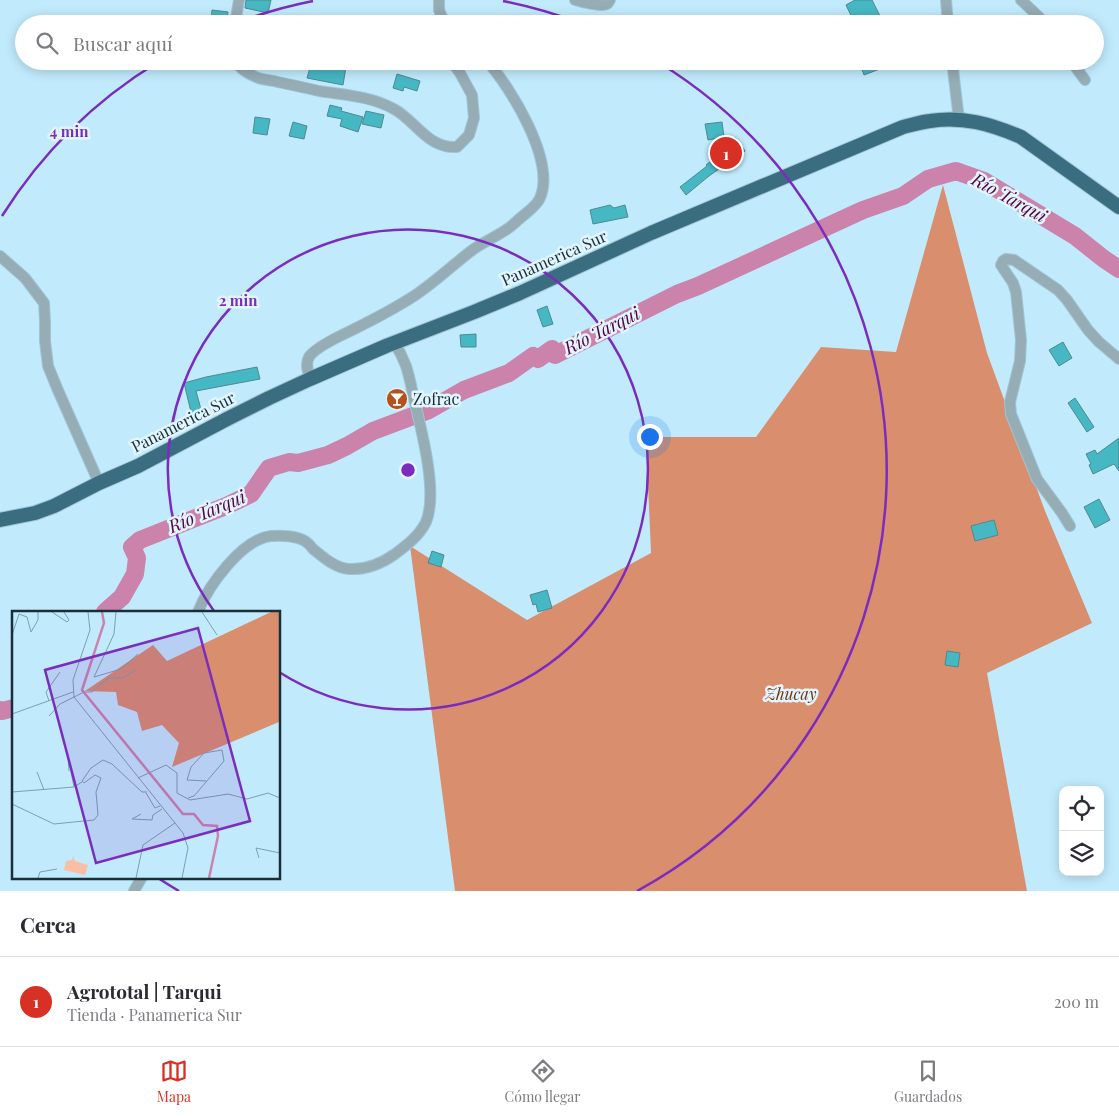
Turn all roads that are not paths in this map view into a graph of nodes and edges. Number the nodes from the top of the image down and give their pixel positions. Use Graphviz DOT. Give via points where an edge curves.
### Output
graph roads {
  1 [pos="239,0"];
  2 [pos="439,0"];
  3 [pos="576,0"];
  4 [pos="610,0"];
  5 [pos="946,0"];
  6 [pos="1021,0"];
  7 [pos="236,15"];
  8 [pos="441,15"];
  9 [pos="947,15"];
  10 [pos="1037,15"];
  11 [pos="244,70"];
  12 [pos="458,70"];
  13 [pos="493,70"];
  14 [pos="953,70"];
  15 [pos="1078,70"];
  16 [pos="1085,80"];
  17 [pos="959,120"];
  18 [pos="1119,207"];
  19 [pos="0,256"];
  20 [pos="394,342"];
  21 [pos="1119,359"];
  22 [pos="310,379"];
  23 [pos="99,483"];
  24 [pos="0,520"];
  25 [pos="1070,526"];
  26 [pos="198,611"];
  27 [pos="141,878"];
  28 [pos="134,891"];
  1 -- 7 [label="street"];
  2 -- 8 [label="street"];
  3 -- 4 [label="street" via="589,4 607,4"];
  5 -- 9 [label="street"];
  6 -- 10 [label="street"];
  11 -- 12 [label="street" via="256,78 384,104 396,110 427,137 449,148 457,147 469,135 474,118 472,95"];
  13 -- 22 [label="street" via="512,94 536,145 544,182 540,198 510,227 472,250 418,293 314,352 307,362"];
  14 -- 17 [label="street"];
  15 -- 16 [label="street"];
  17 -- 18 [label="highway, Panamerica Sur" via="992,126 1021,137"];
  17 -- 20 [label="highway, Panamerica Sur" via="930,121 903,127 651,233 529,289"];
  19 -- 23 [label="street" via="25,278 44,303 48,366"];
  20 -- 22 [label="highway, Panamerica Sur"];
  20 -- 26 [label="street" via="406,368 430,479 426,521 419,534 383,562 366,568 348,569 334,564 304,541 286,536 258,539 216,579"];
  21 -- 25 [label="street" via="1088,330 1058,290 1014,260 1003,261 1001,265 1016,292 1021,340 1020,360 1010,402 1011,414 1037,479"];
  22 -- 23 [label="highway, Panamerica Sur"];
  23 -- 24 [label="highway, Panamerica Sur" via="54,506"];
  27 -- 28 [label="street"];
}
